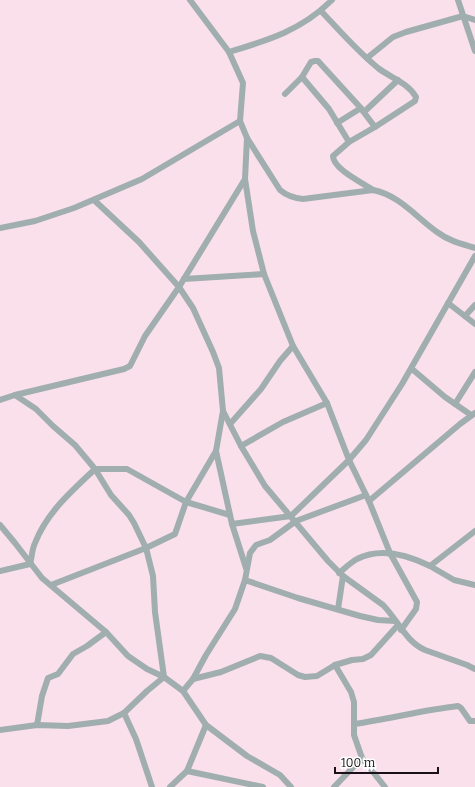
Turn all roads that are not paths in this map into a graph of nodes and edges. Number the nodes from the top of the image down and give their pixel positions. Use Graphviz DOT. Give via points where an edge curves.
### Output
graph roads {
  1 [pos="190,0"];
  2 [pos="332,0"];
  3 [pos="458,0"];
  4 [pos="321,11"];
  5 [pos="463,16"];
  6 [pos="475,20"];
  7 [pos="475,51"];
  8 [pos="229,52"];
  9 [pos="367,58"];
  10 [pos="302,77"];
  11 [pos="398,80"];
  12 [pos="285,94"];
  13 [pos="362,110"];
  14 [pos="240,121"];
  15 [pos="337,123"];
  16 [pos="375,127"];
  17 [pos="247,138"];
  18 [pos="349,142"];
  19 [pos="245,179"];
  20 [pos="373,190"];
  21 [pos="94,200"];
  22 [pos="0,228"];
  23 [pos="475,248"];
  24 [pos="475,256"];
  25 [pos="264,274"];
  26 [pos="184,279"];
  27 [pos="179,287"];
  28 [pos="448,303"];
  29 [pos="475,305"];
  30 [pos="465,316"];
  31 [pos="475,324"];
  32 [pos="293,346"];
  33 [pos="412,369"];
  34 [pos="475,372"];
  35 [pos="15,395"];
  36 [pos="0,400"];
  37 [pos="327,403"];
  38 [pos="455,404"];
  39 [pos="223,411"];
  40 [pos="473,414"];
  41 [pos="230,424"];
  42 [pos="241,446"];
  43 [pos="216,451"];
  44 [pos="349,460"];
  45 [pos="95,470"];
  46 [pos="368,498"];
  47 [pos="186,502"];
  48 [pos="230,516"];
  49 [pos="291,516"];
  50 [pos="296,521"];
  51 [pos="232,524"];
  52 [pos="0,525"];
  53 [pos="475,531"];
  54 [pos="146,548"];
  55 [pos="390,553"];
  56 [pos="30,564"];
  57 [pos="430,566"];
  58 [pos="247,569"];
  59 [pos="0,571"];
  60 [pos="341,574"];
  61 [pos="245,580"];
  62 [pos="50,585"];
  63 [pos="475,585"];
  64 [pos="338,609"];
  65 [pos="398,625"];
  66 [pos="106,632"];
  67 [pos="335,665"];
  68 [pos="475,669"];
  69 [pos="164,678"];
  70 [pos="194,679"];
  71 [pos="183,691"];
  72 [pos="124,713"];
  73 [pos="475,722"];
  74 [pos="354,724"];
  75 [pos="37,725"];
  76 [pos="206,725"];
  77 [pos="0,730"];
  78 [pos="362,758"];
  79 [pos="187,771"];
  80 [pos="152,787"];
  81 [pos="170,787"];
  82 [pos="263,787"];
  83 [pos="291,787"];
  84 [pos="334,787"];
  85 [pos="386,787"];
  1 -- 8 [label="street"];
  2 -- 4 [label="street"];
  3 -- 5 [label="street"];
  4 -- 8 [label="street" via="297,26"];
  4 -- 9 [label="street"];
  5 -- 6 [label="street"];
  5 -- 7 [label="street"];
  5 -- 9 [label="street" via="406,32 393,38"];
  8 -- 14 [label="street" via="243,83"];
  9 -- 11 [label="street" via="387,75"];
  10 -- 12 [label="street"];
  10 -- 13 [label="street" via="311,62 318,61"];
  10 -- 15 [label="street"];
  11 -- 13 [label="street"];
  11 -- 16 [label="street" via="409,87 416,99"];
  13 -- 15 [label="street"];
  13 -- 16 [label="street"];
  14 -- 17 [label="street"];
  14 -- 21 [label="street" via="142,179"];
  15 -- 18 [label="street"];
  16 -- 18 [label="street"];
  17 -- 19 [label="street"];
  17 -- 20 [label="street" via="285,195 303,199"];
  18 -- 20 [label="street" via="337,151 333,160 344,172"];
  19 -- 25 [label="street" via="253,232"];
  19 -- 26 [label="street"];
  20 -- 23 [label="street" via="398,200 438,233 454,242"];
  21 -- 22 [label="street" via="35,222"];
  21 -- 27 [label="street" via="139,242"];
  24 -- 28 [label="street"];
  25 -- 26 [label="street"];
  25 -- 32 [label="street"];
  26 -- 27 [label="street"];
  27 -- 35 [label="street" via="145,336 128,368"];
  27 -- 39 [label="street" via="194,308 219,368"];
  28 -- 30 [label="street"];
  28 -- 33 [label="street"];
  29 -- 30 [label="street"];
  30 -- 31 [label="street"];
  32 -- 37 [label="street"];
  32 -- 41 [label="street"];
  33 -- 38 [label="street"];
  33 -- 44 [label="street" via="366,440"];
  34 -- 38 [label="street"];
  35 -- 36 [label="street"];
  35 -- 45 [label="street" via="36,409 75,445"];
  37 -- 42 [label="street" via="283,422"];
  37 -- 44 [label="street"];
  38 -- 40 [label="street"];
  39 -- 41 [label="street"];
  39 -- 43 [label="street"];
  40 -- 46 [label="street"];
  41 -- 42 [label="street"];
  42 -- 49 [label="street" via="265,486"];
  43 -- 47 [label="street"];
  43 -- 48 [label="street"];
  44 -- 46 [label="street"];
  44 -- 49 [label="street"];
  45 -- 47 [label="street" via="127,469"];
  45 -- 54 [label="street" via="111,495 129,515"];
  45 -- 56 [label="street" via="69,494 42,528 34,544"];
  46 -- 50 [label="street"];
  46 -- 55 [label="street"];
  47 -- 48 [label="street"];
  47 -- 54 [label="street" via="175,534"];
  48 -- 51 [label="street"];
  49 -- 50 [label="street"];
  49 -- 51 [label="street"];
  50 -- 58 [label="street" via="270,540 256,545 250,552"];
  50 -- 60 [label="street" via="328,562"];
  51 -- 58 [label="street"];
  52 -- 56 [label="street"];
  53 -- 57 [label="street"];
  54 -- 62 [label="street"];
  54 -- 69 [label="street" via="153,576"];
  55 -- 57 [label="street" via="409,556"];
  55 -- 60 [label="street" via="360,558 351,562"];
  55 -- 65 [label="street" via="417,602 416,609"];
  56 -- 59 [label="street"];
  56 -- 62 [label="street"];
  57 -- 63 [label="street" via="454,580"];
  58 -- 61 [label="street"];
  60 -- 64 [label="street"];
  60 -- 65 [label="street" via="383,605"];
  61 -- 64 [label="street"];
  61 -- 70 [label="street" via="235,609"];
  62 -- 66 [label="street"];
  64 -- 65 [label="street"];
  65 -- 67 [label="street" via="371,655"];
  65 -- 68 [label="street" via="419,647"];
  66 -- 69 [label="street" via="128,656"];
  66 -- 75 [label="street" via="73,654 58,674 48,678"];
  67 -- 70 [label="street" via="317,676 305,677 271,658 260,656 221,672"];
  67 -- 74 [label="street" via="351,692 354,702"];
  69 -- 71 [label="street"];
  69 -- 72 [label="street"];
  70 -- 71 [label="street"];
  71 -- 76 [label="street"];
  72 -- 75 [label="street" via="108,721 81,725"];
  72 -- 80 [label="street" via="136,739"];
  73 -- 74 [label="street" via="470,721 458,706"];
  74 -- 78 [label="street" via="354,735"];
  75 -- 77 [label="street"];
  76 -- 79 [label="street"];
  76 -- 83 [label="street" via="247,756 280,775"];
  78 -- 84 [label="street"];
  78 -- 85 [label="street"];
  79 -- 81 [label="street"];
  79 -- 82 [label="street"];
}
